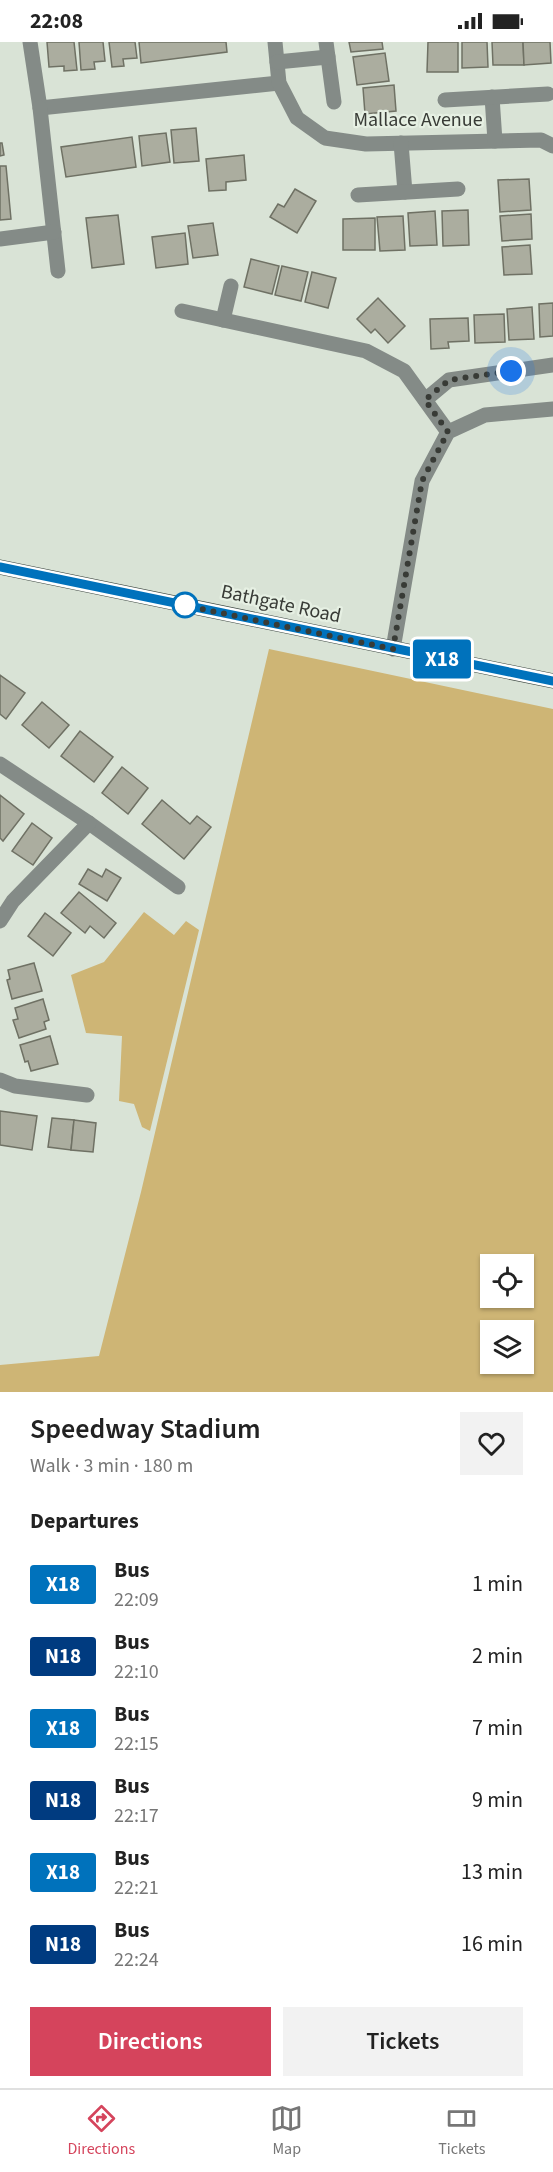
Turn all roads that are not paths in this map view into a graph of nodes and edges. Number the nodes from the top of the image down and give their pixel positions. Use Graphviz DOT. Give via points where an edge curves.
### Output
graph roads {
  1 [pos="30,42"];
  2 [pos="275,42"];
  3 [pos="327,49"];
  4 [pos="277,62"];
  5 [pos="279,83"];
  6 [pos="548,94"];
  7 [pos="492,97"];
  8 [pos="445,100"];
  9 [pos="333,102"];
  10 [pos="40,108"];
  11 [pos="495,141"];
  12 [pos="401,144"];
  13 [pos="553,146"];
  14 [pos="458,189"];
  15 [pos="405,192"];
  16 [pos="358,195"];
  17 [pos="54,232"];
  18 [pos="0,239"];
  19 [pos="58,271"];
  20 [pos="231,286"];
  21 [pos="182,311"];
  22 [pos="224,320"];
  23 [pos="553,365"];
  24 [pos="425,400"];
  25 [pos="553,409"];
  26 [pos="448,432"];
  27 [pos="0,567"];
  28 [pos="393,649"];
  29 [pos="553,681"];
  30 [pos="0,764"];
  31 [pos="89,823"];
  32 [pos="178,887"];
  33 [pos="0,921"];
  34 [pos="0,1080"];
  35 [pos="87,1095"];
  1 -- 10 [label="street"];
  2 -- 4 [label="street, Mallace Avenue"];
  3 -- 4 [label="street"];
  3 -- 9 [label="street"];
  4 -- 5 [label="street, Mallace Avenue"];
  5 -- 10 [label="street"];
  5 -- 12 [label="street, Mallace Avenue" via="297,118 326,138"];
  6 -- 7 [label="street"];
  7 -- 8 [label="street"];
  7 -- 11 [label="street"];
  10 -- 17 [label="street"];
  11 -- 12 [label="street, Mallace Avenue"];
  11 -- 13 [label="street, Mallace Avenue" via="541,140"];
  12 -- 15 [label="street"];
  14 -- 15 [label="street"];
  15 -- 16 [label="street"];
  17 -- 18 [label="street"];
  17 -- 19 [label="street"];
  20 -- 22 [label="street"];
  21 -- 22 [label="street"];
  22 -- 24 [label="street" via="366,351 404,371"];
  23 -- 24 [label="street" via="449,380"];
  24 -- 26 [label="street"];
  25 -- 26 [label="street" via="485,415"];
  26 -- 28 [label="street" via="422,481"];
  27 -- 28 [label="main road, Bathgate Road"];
  28 -- 29 [label="main road, Bathgate Road"];
  30 -- 31 [label="street"];
  31 -- 32 [label="street"];
  31 -- 33 [label="street" via="13,901"];
  34 -- 35 [label="street" via="15,1086"];
}
